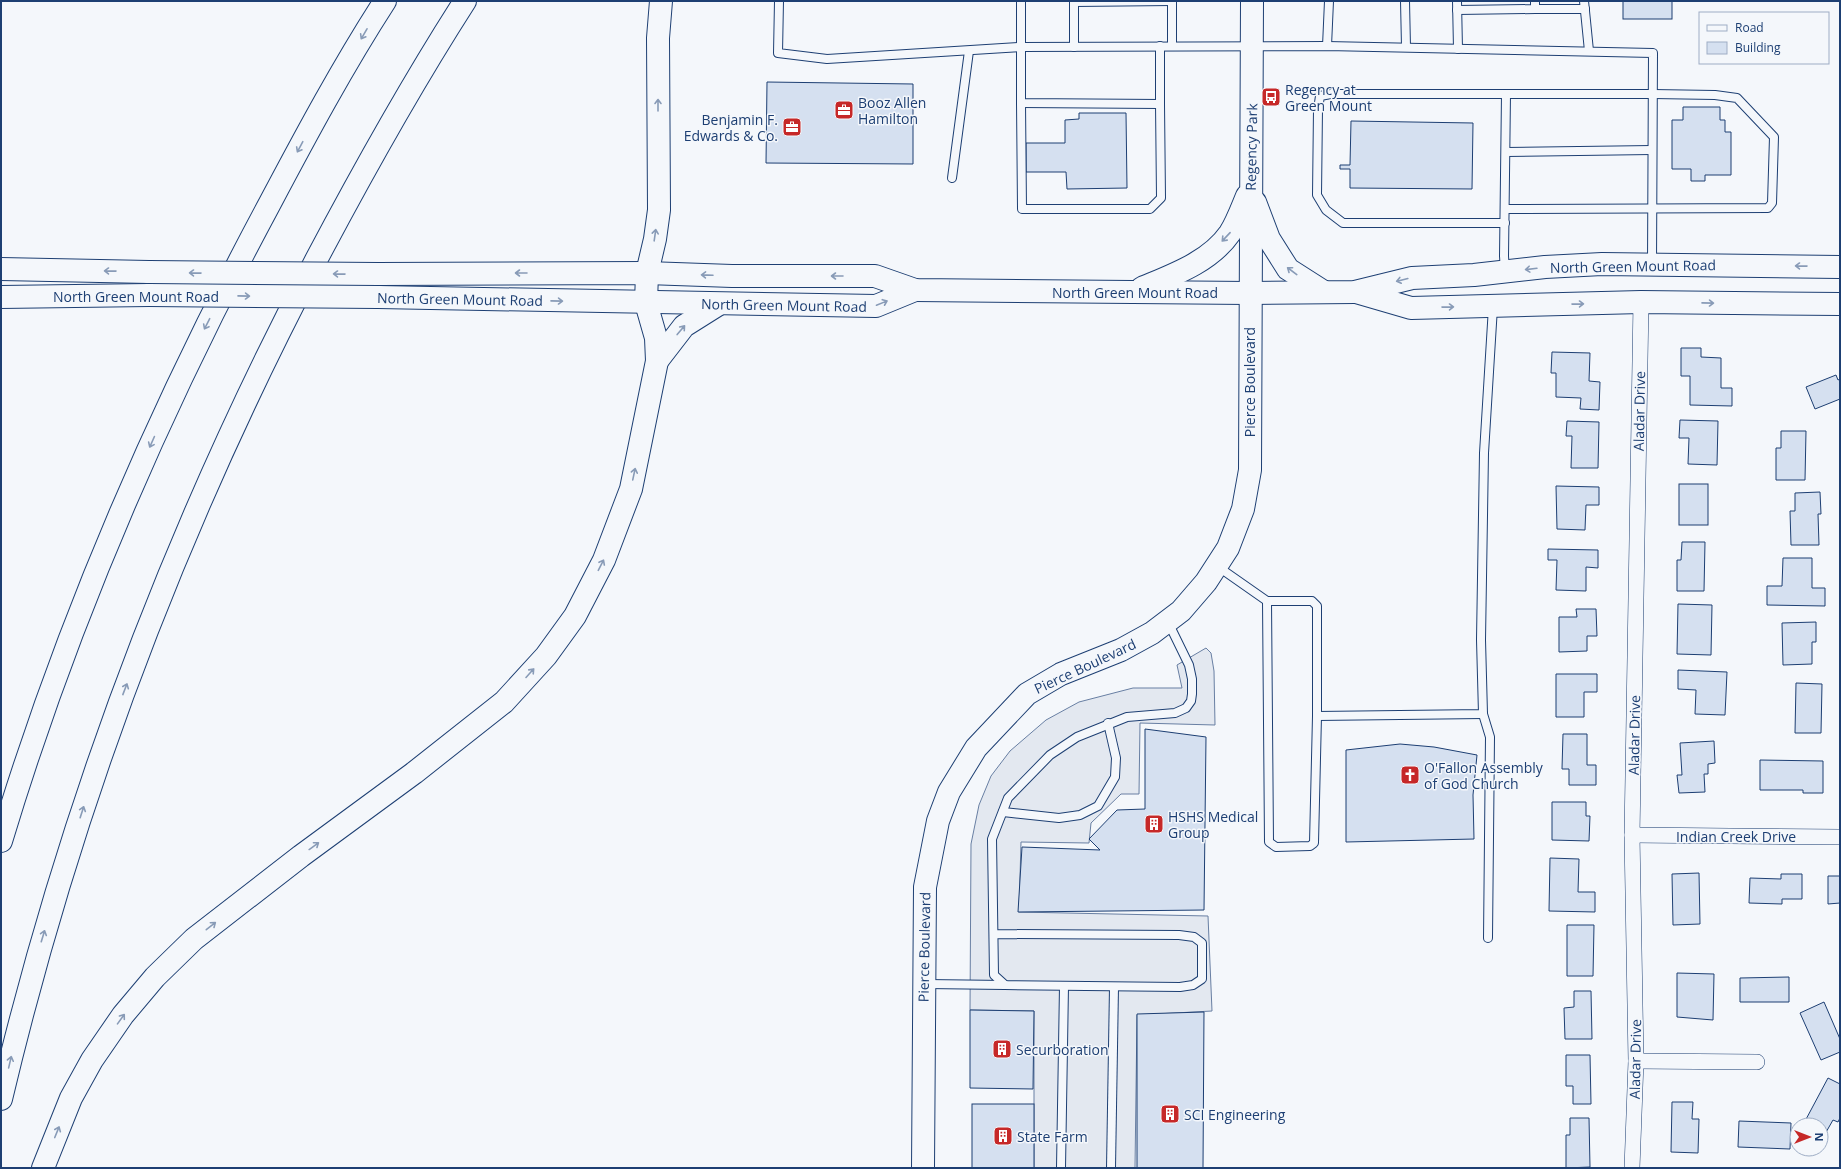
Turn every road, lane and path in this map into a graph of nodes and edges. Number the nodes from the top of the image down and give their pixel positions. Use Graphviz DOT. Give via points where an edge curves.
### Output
graph roads {
  1 [pos="384,1"];
  2 [pos="466,1"];
  3 [pos="661,1"];
  4 [pos="779,1"];
  5 [pos="1021,1"];
  6 [pos="1074,1"];
  7 [pos="1172,1"];
  8 [pos="1252,1"];
  9 [pos="1329,1"];
  10 [pos="1405,1"];
  11 [pos="1457,1"];
  12 [pos="1535,5"];
  13 [pos="1584,5"];
  14 [pos="1457,10"];
  15 [pos="1074,46"];
  16 [pos="1160,46"];
  17 [pos="1172,46"];
  18 [pos="1327,46"];
  19 [pos="1020,47"];
  20 [pos="1252,47"];
  21 [pos="1406,47"];
  22 [pos="1458,49"];
  23 [pos="968,51"];
  24 [pos="1589,51"];
  25 [pos="1506,94"];
  26 [pos="1653,94"];
  27 [pos="1021,103"];
  28 [pos="1160,104"];
  29 [pos="1652,150"];
  30 [pos="1506,152"];
  31 [pos="952,178"];
  32 [pos="1250,190"];
  33 [pos="1505,209"];
  34 [pos="1652,209"];
  35 [pos="1505,223"];
  36 [pos="1652,265"];
  37 [pos="1840,266"];
  38 [pos="1,269"];
  39 [pos="1505,272"];
  40 [pos="647,273"];
  41 [pos="915,290"];
  42 [pos="1134,292"];
  43 [pos="1324,292"];
  44 [pos="1355,292"];
  45 [pos="1249,293"];
  46 [pos="1,297"];
  47 [pos="1641,302"];
  48 [pos="646,303"];
  49 [pos="719,304"];
  50 [pos="1840,304"];
  51 [pos="1493,306"];
  52 [pos="657,361"];
  53 [pos="1216,566"];
  54 [pos="1267,601"];
  55 [pos="1168,621"];
  56 [pos="1483,714"];
  57 [pos="1317,716"];
  58 [pos="1108,723"];
  59 [pos="1003,812"];
  60 [pos="1632,835"];
  61 [pos="1840,836"];
  62 [pos="1,841"];
  63 [pos="994,934"];
  64 [pos="1488,938"];
  65 [pos="923,984"];
  66 [pos="1005,985"];
  67 [pos="1064,986"];
  68 [pos="1114,986"];
  69 [pos="1636,1061"];
  70 [pos="1757,1062"];
  71 [pos="1,1100"];
  72 [pos="43,1168"];
  73 [pos="923,1168"];
  74 [pos="1061,1168"];
  75 [pos="1112,1168"];
  76 [pos="1632,1168"];
  1 -- 62 [label="main road, one-way" via="308,131 244,250 181,377 84,605 14,797"];
  71 -- 2 [label="main road, one-way" via="40,946 78,823 108,734 191,521 239,412 371,156 433,50"];
  40 -- 3 [label="main road, one-way" via="659,210 658,38"];
  4 -- 23 [label="lane" via="778,53 827,59"];
  5 -- 19 [label="lane"];
  6 -- 7 [label="lane"];
  6 -- 15 [label="lane"];
  7 -- 17 [label="lane"];
  8 -- 20 [label="main road, Regency Park"];
  9 -- 18 [label="lane"];
  10 -- 21 [label="lane"];
  11 -- 14 [label="lane"];
  12 -- 13 [label="lane"];
  12 -- 14 [label="lane"];
  13 -- 24 [label="lane"];
  14 -- 22 [label="lane"];
  15 -- 16 [label="lane"];
  15 -- 19 [label="lane"];
  16 -- 17 [label="lane"];
  16 -- 28 [label="lane"];
  17 -- 20 [label="lane"];
  18 -- 20 [label="lane"];
  18 -- 21 [label="lane"];
  19 -- 23 [label="lane"];
  19 -- 27 [label="lane"];
  20 -- 32 [label="main road, Regency Park"];
  21 -- 22 [label="lane"];
  22 -- 24 [label="lane"];
  23 -- 31 [label="lane"];
  24 -- 26 [label="lane" via="1653,53"];
  25 -- 26 [label="lane"];
  25 -- 30 [label="lane"];
  25 -- 35 [label="lane" via="1320,96 1317,196 1326,210 1343,223"];
  26 -- 29 [label="lane"];
  26 -- 34 [label="lane" via="1737,98 1774,138 1772,203 1768,208"];
  27 -- 28 [label="lane"];
  27 -- 28 [label="lane" via="1022,209 1150,209 1161,198"];
  29 -- 30 [label="lane"];
  29 -- 34 [label="lane"];
  30 -- 33 [label="lane"];
  32 -- 42 [label="main road, one-way" via="1230,233 1210,253 1186,269"];
  43 -- 32 [label="main road, one-way" via="1288,269 1269,239"];
  32 -- 45 [label="main road, Regency Park"];
  33 -- 34 [label="lane"];
  33 -- 35 [label="lane"];
  34 -- 36 [label="lane"];
  35 -- 39 [label="lane"];
  37 -- 36 [label="main road, North Green Mount Road, one-way"];
  36 -- 39 [label="main road, North Green Mount Road, one-way" via="1566,266"];
  40 -- 38 [label="main road, North Green Mount Road, one-way, bridge" via="378,274"];
  39 -- 44 [label="main road, North Green Mount Road, one-way" via="1412,278"];
  41 -- 40 [label="main road, North Green Mount Road, one-way" via="875,276"];
  40 -- 48 [label="main road"];
  41 -- 42 [label="main road, North Green Mount Road"];
  49 -- 41 [label="main road, North Green Mount Road, one-way" via="876,306"];
  42 -- 45 [label="main road, North Green Mount Road"];
  43 -- 44 [label="main road, North Green Mount Road"];
  43 -- 45 [label="main road, North Green Mount Road"];
  44 -- 51 [label="main road, North Green Mount Road, one-way" via="1411,308"];
  45 -- 53 [label="main road, Pierce Boulevard" via="1250,470 1243,509 1228,548"];
  46 -- 48 [label="main road, North Green Mount Road, one-way, bridge" via="378,297"];
  47 -- 50 [label="main road, North Green Mount Road, one-way"];
  51 -- 47 [label="main road, North Green Mount Road, one-way"];
  47 -- 60 [label="street, Aladar Drive"];
  48 -- 49 [label="main road, North Green Mount Road"];
  48 -- 52 [label="main road" via="656,338"];
  52 -- 49 [label="main road, one-way" via="684,326"];
  51 -- 56 [label="lane" via="1484,460 1481,640"];
  72 -- 52 [label="main road, one-way" via="71,1098 92,1060 123,1015 155,977 194,939 504,702 546,656 575,616 604,560 631,488"];
  53 -- 54 [label="lane"];
  53 -- 55 [label="main road, Pierce Boulevard" via="1186,606"];
  54 -- 57 [label="lane" via="1312,600 1317,606"];
  54 -- 57 [label="lane" via="1269,842 1276,847 1310,846 1314,843"];
  55 -- 58 [label="lane" via="1189,665 1192,679 1190,701 1186,708 1175,713 1127,717"];
  55 -- 65 [label="main road, Pierce Boulevard" via="1122,650 1061,674 1039,686 1011,709 976,748 949,792 938,820 925,887"];
  56 -- 57 [label="lane"];
  56 -- 64 [label="lane" via="1490,737"];
  58 -- 59 [label="lane" via="1077,737 1050,755 1008,798"];
  58 -- 59 [label="lane" via="1116,758 1115,777 1098,806 1080,815 1059,818"];
  59 -- 63 [label="lane" via="992,839"];
  60 -- 61 [label="street, Indian Creek Drive"];
  60 -- 69 [label="street, Aladar Drive"];
  63 -- 66 [label="lane" via="994,975"];
  63 -- 68 [label="lane" via="1179,935 1194,937 1202,943 1202,979 1193,985"];
  65 -- 66 [label="lane"];
  65 -- 73 [label="main road, Pierce Boulevard"];
  66 -- 67 [label="lane"];
  67 -- 68 [label="lane"];
  67 -- 74 [label="lane"];
  68 -- 75 [label="lane"];
  69 -- 70 [label="street"];
  69 -- 76 [label="street, Aladar Drive"];
}
